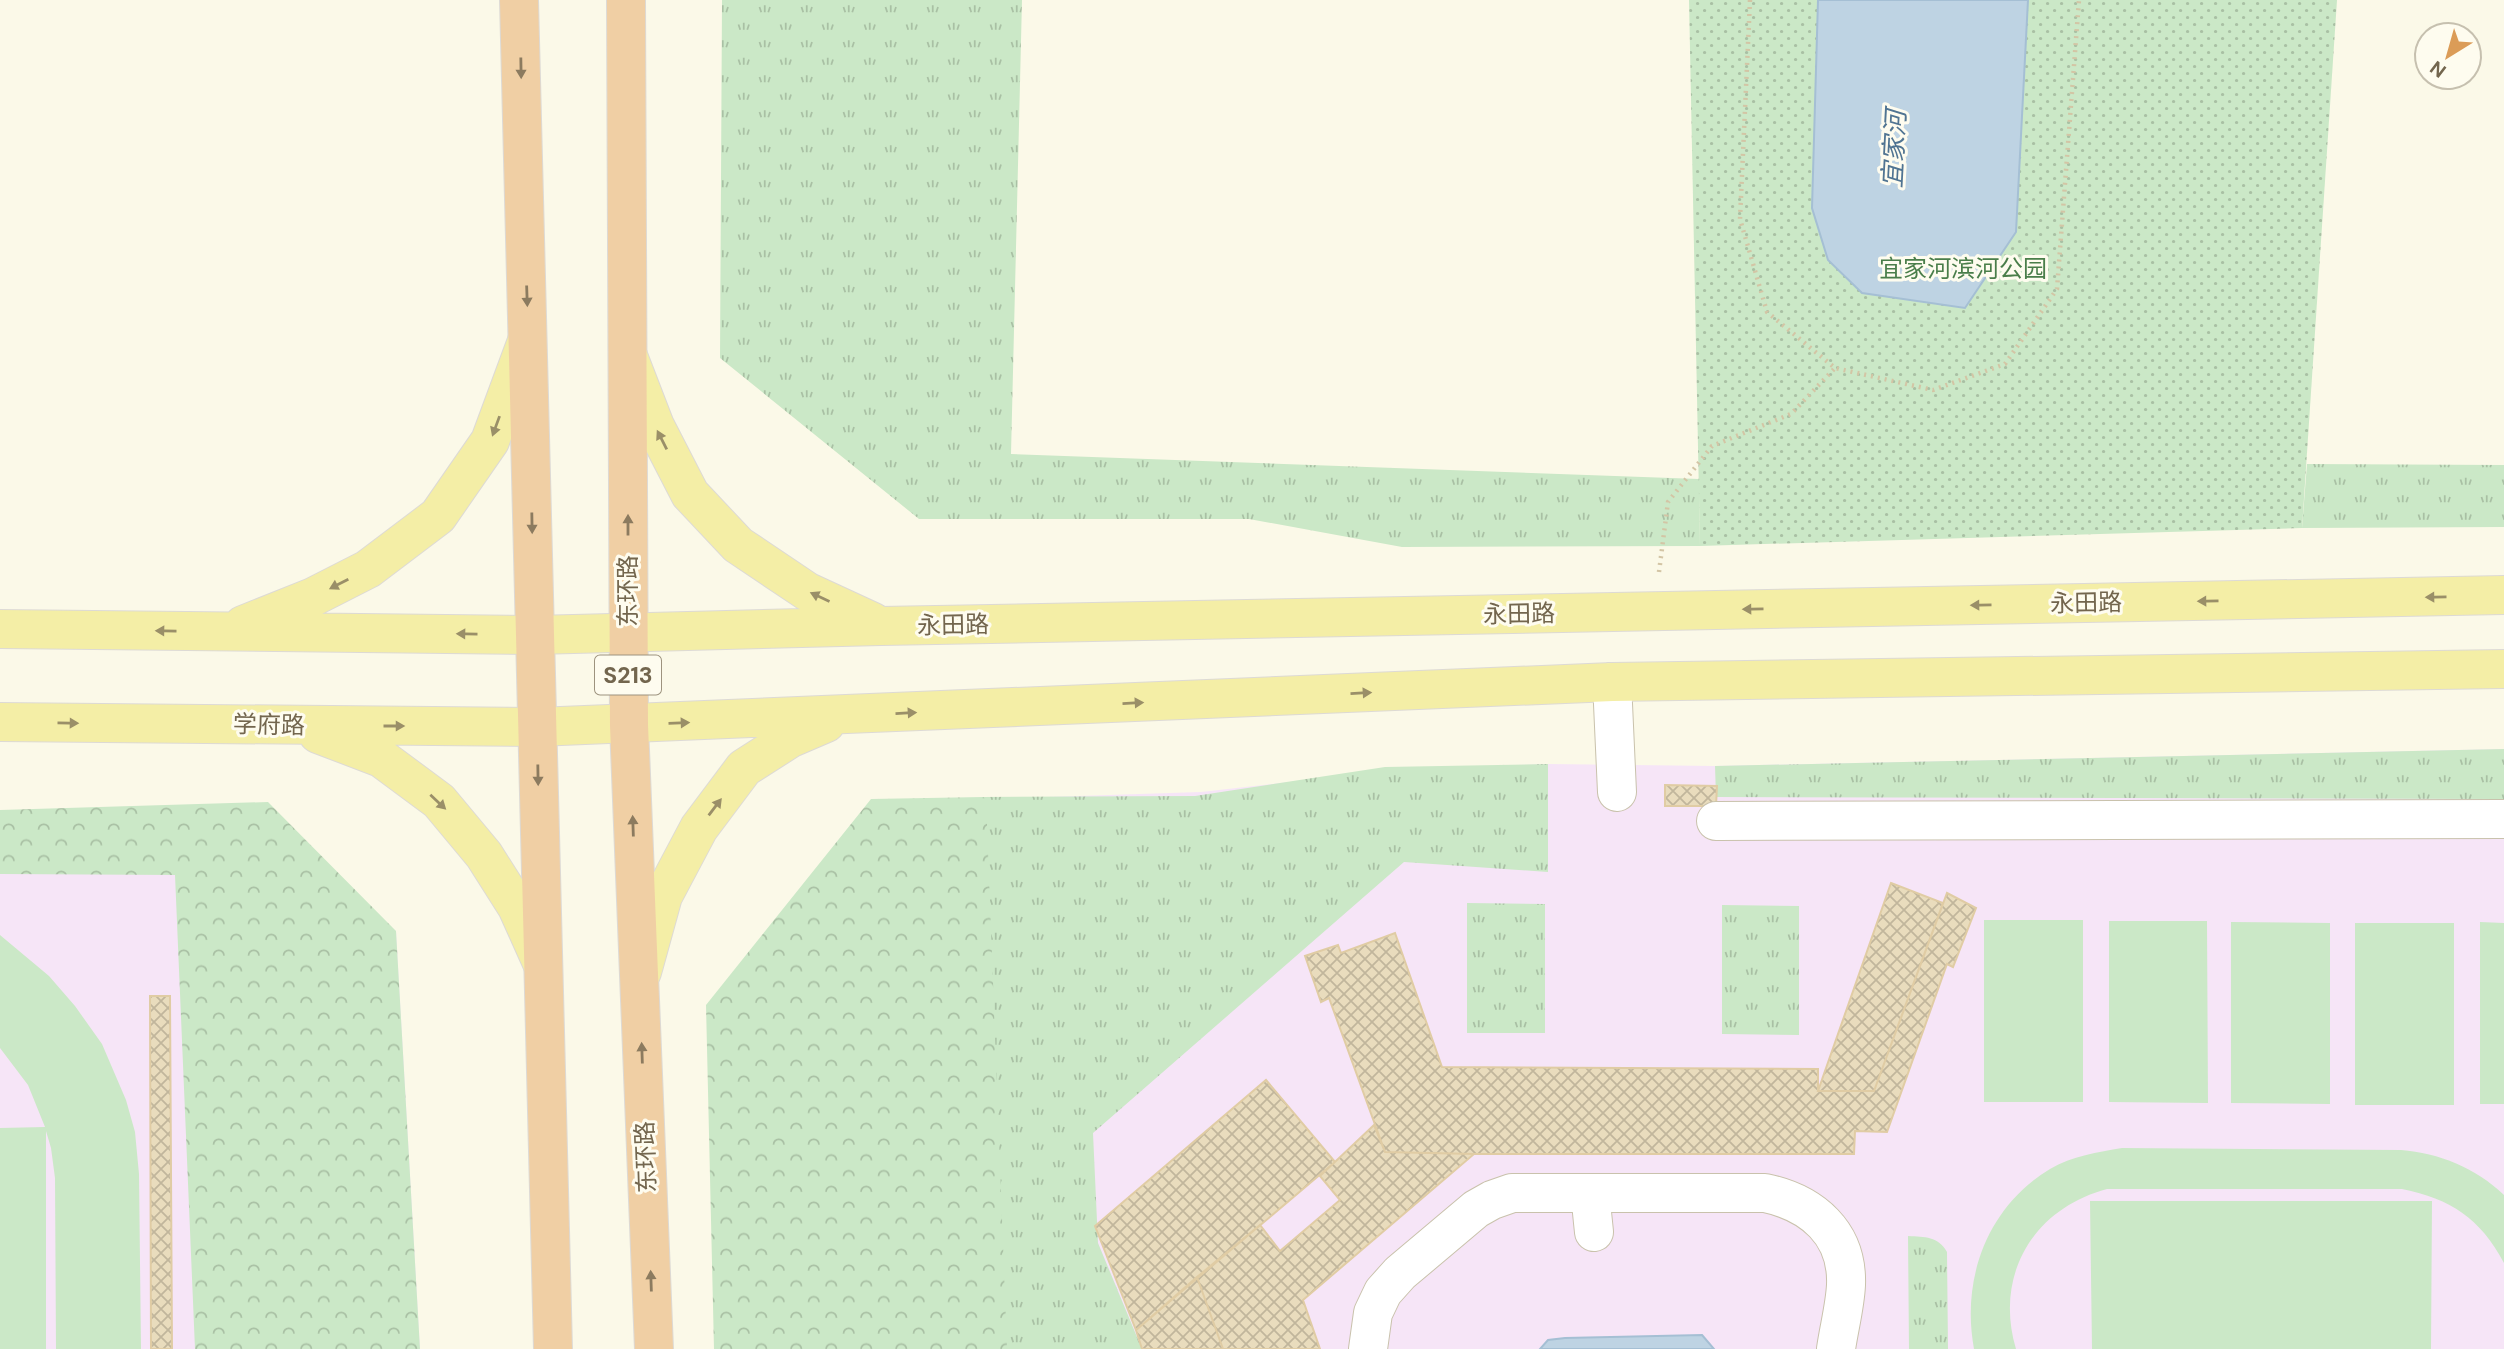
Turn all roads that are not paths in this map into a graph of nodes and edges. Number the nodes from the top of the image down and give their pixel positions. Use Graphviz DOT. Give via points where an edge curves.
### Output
graph roads {
  1 [pos="519,0"];
  2 [pos="626,0"];
  3 [pos="528,339"];
  4 [pos="627,353"];
  5 [pos="2504,595"];
  6 [pos="881,626"];
  7 [pos="0,629"];
  8 [pos="628,631"];
  9 [pos="227,632"];
  10 [pos="535,635"];
  11 [pos="2504,669"];
  12 [pos="1612,682"];
  13 [pos="843,716"];
  14 [pos="0,722"];
  15 [pos="293,725"];
  16 [pos="629,725"];
  17 [pos="537,727"];
  18 [pos="1618,792"];
  19 [pos="2504,819"];
  20 [pos="1716,821"];
  21 [pos="543,965"];
  22 [pos="640,981"];
  23 [pos="1590,1193"];
  24 [pos="1594,1232"];
  25 [pos="553,1349"];
  26 [pos="654,1349"];
  27 [pos="1368,1349"];
  28 [pos="1836,1349"];
  1 -- 3 [label="highway, one-way"];
  2 -- 4 [label="highway, 东环路 / S213"];
  3 -- 9 [label="main road, one-way" via="490,441 438,516 368,569"];
  3 -- 10 [label="highway, one-way"];
  6 -- 4 [label="main road, one-way" via="808,592 738,545 690,494 655,426"];
  8 -- 4 [label="highway, 东环路 / S213, one-way"];
  5 -- 6 [label="main road, 永田路, one-way"];
  6 -- 8 [label="main road, 永田路"];
  9 -- 7 [label="main road, one-way"];
  8 -- 10 [label="main road, 永田路"];
  8 -- 16 [label="highway, 东环路 / S213"];
  10 -- 9 [label="main road, one-way"];
  10 -- 17 [label="highway"];
  11 -- 12 [label="main road"];
  13 -- 12 [label="main road, one-way"];
  12 -- 18 [label="lane"];
  16 -- 13 [label="main road, one-way"];
  22 -- 13 [label="main road, one-way" via="663,896 699,828 744,768 791,738"];
  14 -- 15 [label="main road, 学府路, one-way"];
  15 -- 17 [label="main road, 学府路, one-way"];
  15 -- 21 [label="main road, one-way" via="381,758 439,802 484,855 517,907"];
  16 -- 17 [label="main road"];
  22 -- 16 [label="highway, 东环路 / S213, one-way"];
  17 -- 21 [label="highway, one-way"];
  19 -- 20 [label="lane"];
  21 -- 25 [label="highway"];
  26 -- 22 [label="highway, 东环路 / S213, one-way"];
  23 -- 24 [label="lane"];
  23 -- 27 [label="lane" via="1512,1193 1476,1209 1383,1292 1373,1313"];
  23 -- 28 [label="lane" via="1765,1194 1788,1198 1805,1208 1823,1221 1843,1261 1846,1283"];
}
